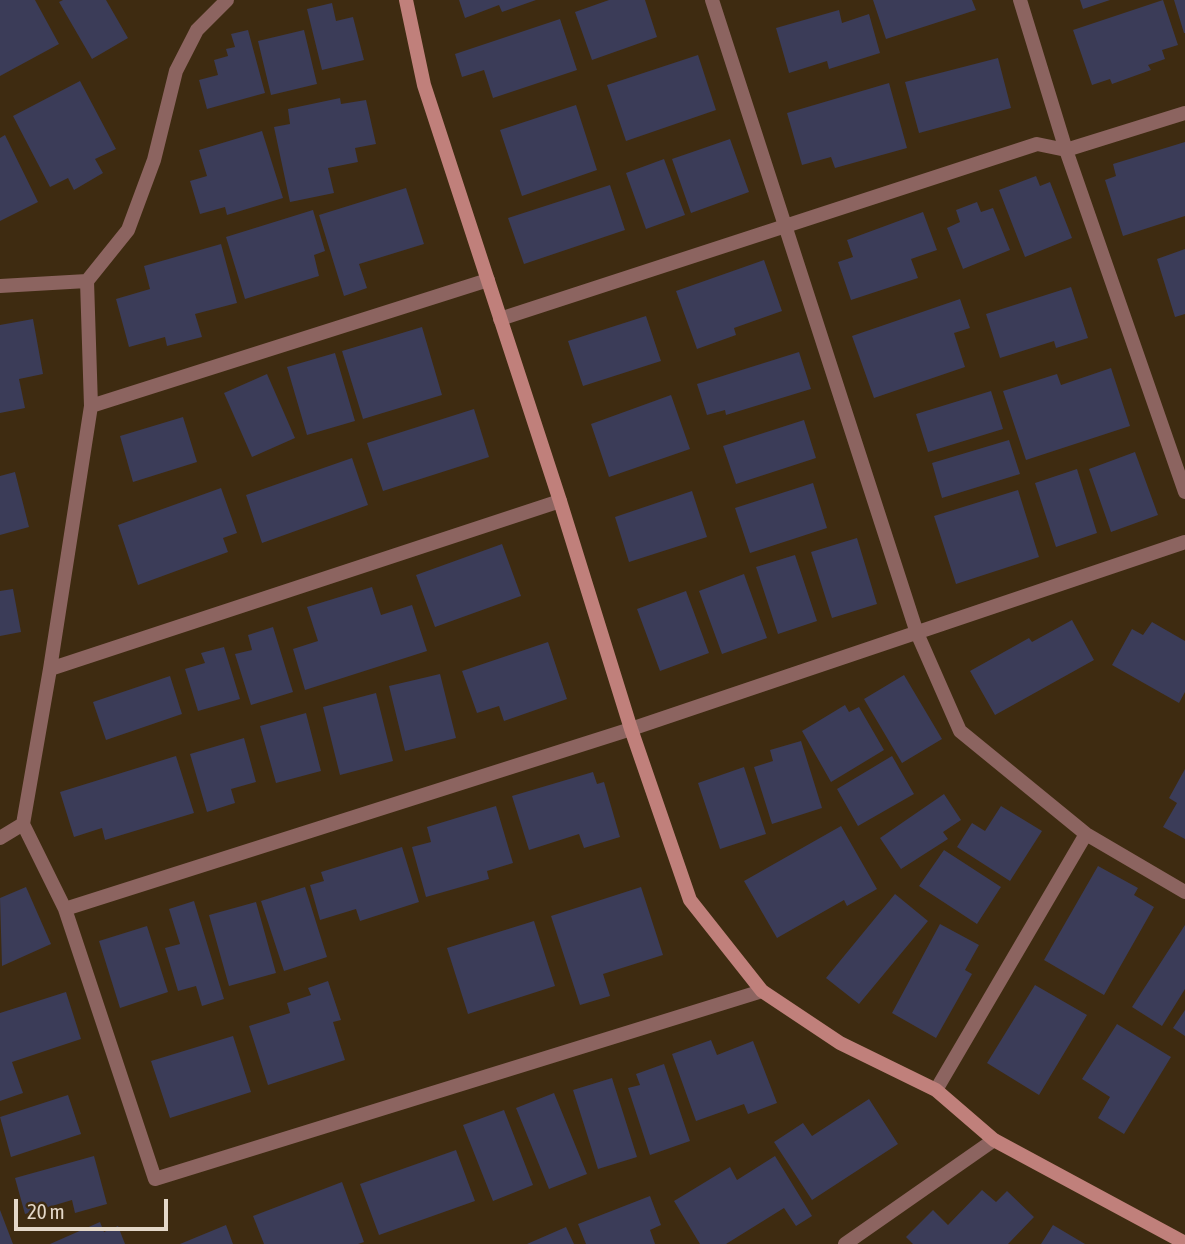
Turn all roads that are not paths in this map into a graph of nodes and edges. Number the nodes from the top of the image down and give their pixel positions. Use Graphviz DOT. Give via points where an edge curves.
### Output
graph roads {
  1 [pos="227,0"];
  2 [pos="406,0"];
  3 [pos="712,0"];
  4 [pos="1020,0"];
  5 [pos="1185,113"];
  6 [pos="1066,150"];
  7 [pos="786,228"];
  8 [pos="488,280"];
  9 [pos="87,281"];
  10 [pos="0,286"];
  11 [pos="500,319"];
  12 [pos="91,406"];
  13 [pos="1185,492"];
  14 [pos="560,501"];
  15 [pos="1185,542"];
  16 [pos="917,633"];
  17 [pos="50,669"];
  18 [pos="631,729"];
  19 [pos="23,824"];
  20 [pos="1086,834"];
  21 [pos="0,838"];
  22 [pos="1185,892"];
  23 [pos="65,909"];
  24 [pos="762,991"];
  25 [pos="936,1090"];
  26 [pos="994,1140"];
  27 [pos="1185,1243"];
  28 [pos="845,1244"];
  1 -- 9 [label="street" via="197,30 176,71 154,160 128,230"];
  2 -- 8 [label="street" via="424,85"];
  3 -- 7 [label="street"];
  4 -- 6 [label="street"];
  5 -- 6 [label="street"];
  6 -- 7 [label="street" via="1037,144"];
  6 -- 13 [label="street"];
  7 -- 11 [label="street"];
  7 -- 16 [label="street"];
  8 -- 11 [label="street"];
  8 -- 12 [label="street"];
  9 -- 10 [label="street"];
  9 -- 12 [label="street"];
  11 -- 14 [label="street"];
  12 -- 17 [label="street"];
  14 -- 17 [label="street"];
  14 -- 18 [label="street"];
  15 -- 16 [label="street"];
  16 -- 18 [label="street"];
  16 -- 20 [label="street" via="960,731"];
  17 -- 19 [label="street"];
  18 -- 23 [label="street"];
  18 -- 24 [label="street" via="690,900"];
  19 -- 21 [label="street"];
  19 -- 23 [label="street"];
  20 -- 22 [label="street"];
  20 -- 25 [label="street"];
  23 -- 24 [label="street" via="155,1180"];
  24 -- 25 [label="street" via="840,1043"];
  25 -- 26 [label="street"];
  26 -- 27 [label="street"];
  26 -- 28 [label="street"];
}
